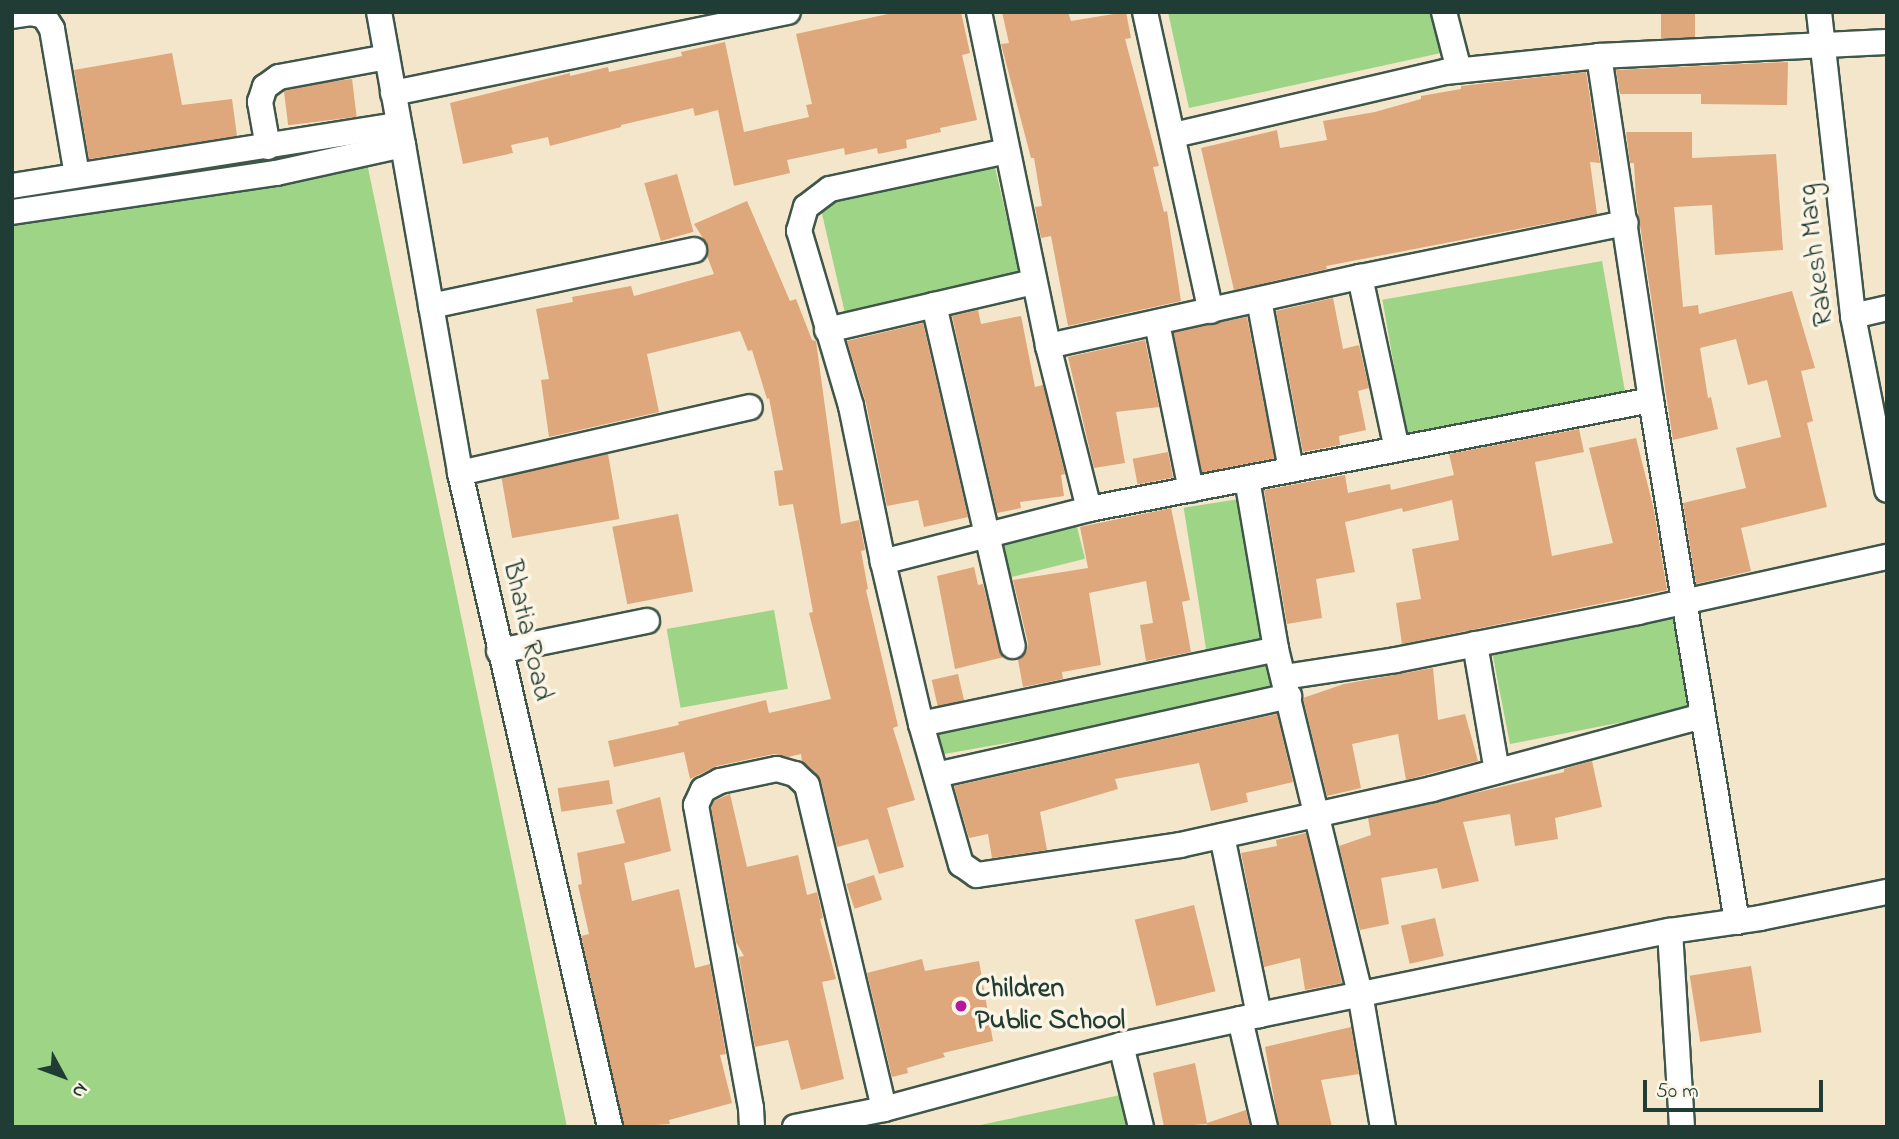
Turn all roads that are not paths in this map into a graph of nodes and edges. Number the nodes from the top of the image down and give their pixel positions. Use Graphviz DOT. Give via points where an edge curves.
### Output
graph roads {
  1 [pos="379,12"];
  2 [pos="788,12"];
  3 [pos="979,12"];
  4 [pos="1145,12"];
  5 [pos="1444,12"];
  6 [pos="1819,12"];
  7 [pos="12,16"];
  8 [pos="1887,42"];
  9 [pos="1824,43"];
  10 [pos="1599,55"];
  11 [pos="387,57"];
  12 [pos="1452,71"];
  13 [pos="393,93"];
  14 [pos="401,135"];
  15 [pos="1174,135"];
  16 [pos="268,147"];
  17 [pos="1007,151"];
  18 [pos="77,176"];
  19 [pos="12,186"];
  20 [pos="12,212"];
  21 [pos="1626,223"];
  22 [pos="694,250"];
  23 [pos="1360,277"];
  24 [pos="1034,282"];
  25 [pos="1259,300"];
  26 [pos="934,305"];
  27 [pos="431,306"];
  28 [pos="1887,308"];
  29 [pos="1211,311"];
  30 [pos="1853,316"];
  31 [pos="1157,323"];
  32 [pos="827,330"];
  33 [pos="1048,346"];
  34 [pos="1651,400"];
  35 [pos="750,407"];
  36 [pos="1397,449"];
  37 [pos="1292,470"];
  38 [pos="460,473"];
  39 [pos="1247,479"];
  40 [pos="1191,490"];
  41 [pos="1887,490"];
  42 [pos="1089,509"];
  43 [pos="988,535"];
  44 [pos="1887,556"];
  45 [pos="883,562"];
  46 [pos="1685,602"];
  47 [pos="648,621"];
  48 [pos="1475,644"];
  49 [pos="1013,646"];
  50 [pos="1276,649"];
  51 [pos="499,651"];
  52 [pos="1286,686"];
  53 [pos="1702,716"];
  54 [pos="921,724"];
  55 [pos="1497,771"];
  56 [pos="936,775"];
  57 [pos="1315,815"];
  58 [pos="1222,836"];
  59 [pos="1887,892"];
  60 [pos="1737,922"];
  61 [pos="1670,930"];
  62 [pos="1360,993"];
  63 [pos="1250,1017"];
  64 [pos="1121,1045"];
  65 [pos="884,1109"];
  66 [pos="805,1126"];
  67 [pos="610,1127"];
  68 [pos="752,1127"];
  69 [pos="1141,1127"];
  70 [pos="1265,1127"];
  71 [pos="1383,1127"];
  72 [pos="1682,1127"];
  1 -- 11 [label="street, Bhatia Road"];
  2 -- 13 [label="street"];
  3 -- 17 [label="street"];
  4 -- 15 [label="street"];
  5 -- 12 [label="street"];
  6 -- 9 [label="street, Rakesh Marg"];
  7 -- 18 [label="street" via="44,16 52,29"];
  8 -- 9 [label="street"];
  9 -- 10 [label="street"];
  9 -- 30 [label="street, Rakesh Marg"];
  10 -- 12 [label="street"];
  10 -- 21 [label="street"];
  11 -- 13 [label="street, Bhatia Road"];
  11 -- 16 [label="street" via="279,77 265,87 260,102"];
  12 -- 15 [label="street"];
  13 -- 14 [label="street, Bhatia Road"];
  14 -- 16 [label="street"];
  14 -- 20 [label="street" via="276,173"];
  14 -- 27 [label="street, Bhatia Road"];
  15 -- 29 [label="street"];
  16 -- 18 [label="street"];
  17 -- 24 [label="street"];
  17 -- 32 [label="street" via="830,189 806,207 799,231"];
  18 -- 19 [label="street"];
  21 -- 23 [label="street"];
  21 -- 34 [label="street"];
  22 -- 27 [label="street"];
  23 -- 25 [label="street"];
  23 -- 36 [label="street"];
  24 -- 26 [label="street"];
  24 -- 33 [label="street"];
  25 -- 29 [label="street"];
  25 -- 37 [label="street"];
  26 -- 32 [label="street"];
  26 -- 43 [label="street"];
  27 -- 38 [label="street, Bhatia Road"];
  28 -- 30 [label="street"];
  29 -- 31 [label="street"];
  30 -- 41 [label="street, Rakesh Marg"];
  31 -- 33 [label="street"];
  31 -- 40 [label="street"];
  32 -- 45 [label="street" via="851,407"];
  33 -- 42 [label="street"];
  34 -- 36 [label="street"];
  34 -- 46 [label="street"];
  35 -- 38 [label="street"];
  36 -- 37 [label="street"];
  37 -- 39 [label="street"];
  38 -- 51 [label="street, Bhatia Road"];
  39 -- 40 [label="street"];
  39 -- 50 [label="street"];
  40 -- 42 [label="street"];
  42 -- 43 [label="street"];
  43 -- 45 [label="street"];
  43 -- 49 [label="street"];
  44 -- 46 [label="street"];
  45 -- 54 [label="street"];
  46 -- 48 [label="street"];
  46 -- 53 [label="street"];
  47 -- 51 [label="street"];
  48 -- 52 [label="street"];
  48 -- 55 [label="street"];
  50 -- 52 [label="street"];
  50 -- 54 [label="street"];
  51 -- 67 [label="street, Bhatia Road"];
  52 -- 56 [label="street"];
  52 -- 57 [label="street"];
  53 -- 55 [label="street"];
  53 -- 60 [label="street"];
  54 -- 56 [label="street"];
  55 -- 57 [label="street"];
  56 -- 58 [label="street" via="961,864 977,875"];
  57 -- 58 [label="street"];
  57 -- 62 [label="street"];
  58 -- 63 [label="street"];
  59 -- 60 [label="street"];
  60 -- 61 [label="street"];
  61 -- 62 [label="street"];
  61 -- 72 [label="street"];
  62 -- 63 [label="street"];
  62 -- 71 [label="street"];
  63 -- 64 [label="street"];
  63 -- 70 [label="street"];
  64 -- 65 [label="street"];
  64 -- 69 [label="street"];
  65 -- 66 [label="street"];
  65 -- 68 [label="street" via="807,785 795,774 777,769 720,781 703,790 696,805"];
}
